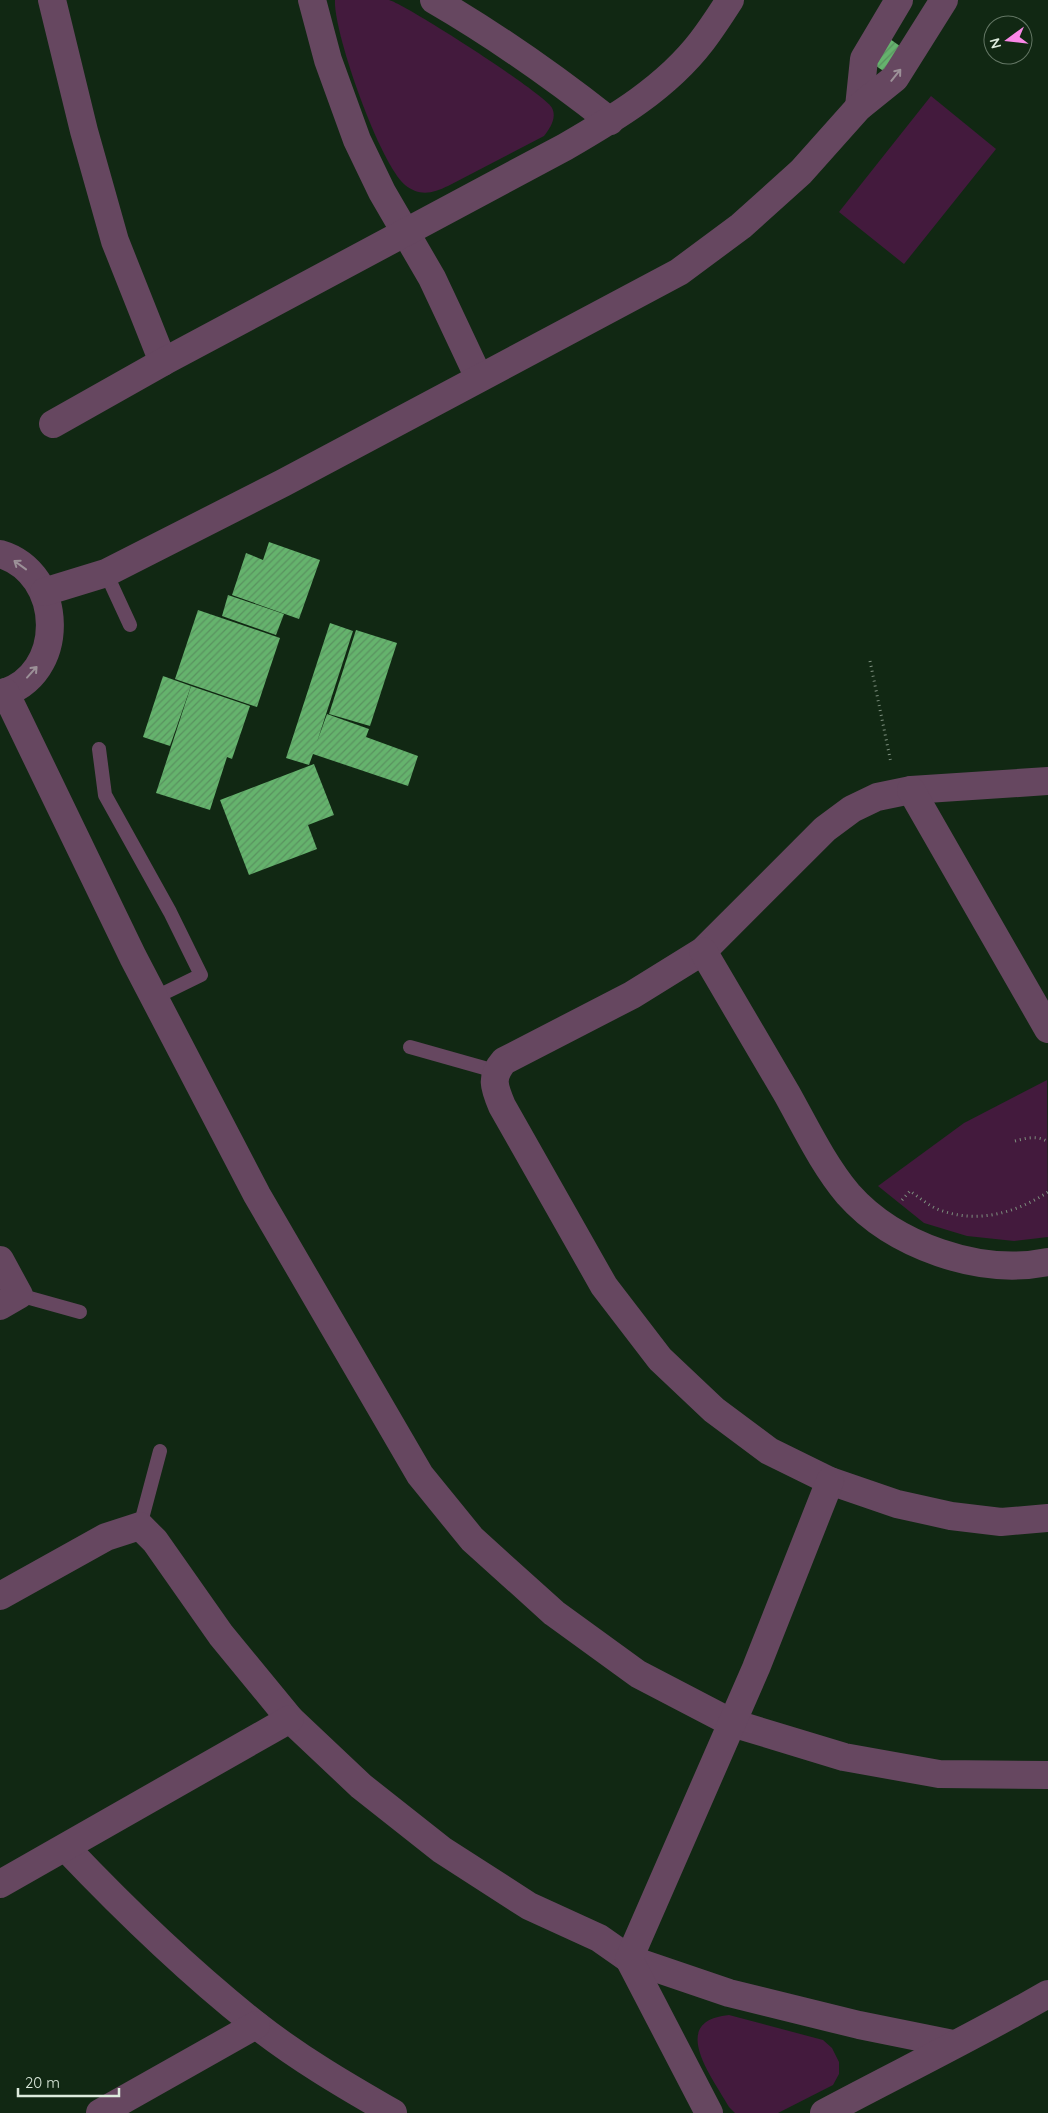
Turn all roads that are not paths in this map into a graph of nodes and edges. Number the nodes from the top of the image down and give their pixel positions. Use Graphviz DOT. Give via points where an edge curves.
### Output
graph roads {
  1 [pos="52,0"];
  2 [pos="312,0"];
  3 [pos="434,0"];
  4 [pos="730,0"];
  5 [pos="899,0"];
  6 [pos="944,0"];
  7 [pos="859,107"];
  8 [pos="610,121"];
  9 [pos="405,231"];
  10 [pos="163,362"];
  11 [pos="479,378"];
  12 [pos="52,424"];
  13 [pos="0,554"];
  14 [pos="106,572"];
  15 [pos="44,592"];
  16 [pos="130,625"];
  17 [pos="2,693"];
  18 [pos="99,749"];
  19 [pos="1048,781"];
  20 [pos="904,791"];
  21 [pos="703,951"];
  22 [pos="154,998"];
  23 [pos="1048,1029"];
  24 [pos="410,1046"];
  25 [pos="495,1071"];
  26 [pos="0,1260"];
  27 [pos="1048,1262"];
  28 [pos="10,1300"];
  29 [pos="80,1312"];
  30 [pos="160,1451"];
  31 [pos="830,1481"];
  32 [pos="1048,1518"];
  33 [pos="140,1526"];
  34 [pos="0,1596"];
  35 [pos="290,1719"];
  36 [pos="732,1723"];
  37 [pos="1048,1775"];
  38 [pos="66,1848"];
  39 [pos="0,1884"];
  40 [pos="629,1959"];
  41 [pos="1048,1994"];
  42 [pos="256,2025"];
  43 [pos="953,2044"];
  44 [pos="100,2113"];
  45 [pos="393,2113"];
  46 [pos="709,2113"];
  47 [pos="824,2113"];
  1 -- 10 [label="street" via="115,241"];
  2 -- 9 [label="street" via="328,60 357,140"];
  3 -- 8 [label="street" via="574,92"];
  4 -- 8 [label="street" via="694,50 653,91"];
  5 -- 7 [label="street" via="864,59"];
  7 -- 6 [label="street, one-way" via="895,78"];
  7 -- 11 [label="street" via="801,172 741,226 679,272"];
  8 -- 9 [label="street"];
  9 -- 10 [label="street"];
  9 -- 11 [label="street" via="432,278"];
  10 -- 12 [label="street"];
  11 -- 14 [label="street" via="283,483"];
  15 -- 13 [label="street, one-way" via="21,564"];
  14 -- 15 [label="street"];
  14 -- 16 [label="lane"];
  17 -- 15 [label="street, one-way" via="28,677 44,655 51,622"];
  17 -- 22 [label="street"];
  18 -- 22 [label="lane" via="105,795 201,975"];
  19 -- 20 [label="street"];
  20 -- 21 [label="street" via="877,797 852,809 825,829"];
  20 -- 23 [label="street"];
  21 -- 25 [label="street" via="632,996 504,1061"];
  21 -- 27 [label="street" via="821,1155 849,1194 882,1224 921,1245 960,1259 1001,1265"];
  22 -- 36 [label="street" via="257,1195 420,1475 472,1539 554,1612 638,1674"];
  24 -- 25 [label="lane"];
  25 -- 31 [label="street" via="495,1088 502,1106 604,1286 660,1359 714,1410 769,1451"];
  26 -- 28 [label="street"];
  28 -- 29 [label="lane"];
  30 -- 33 [label="lane"];
  31 -- 32 [label="street" via="898,1504 951,1516 1002,1522"];
  31 -- 36 [label="street"];
  33 -- 34 [label="street" via="106,1537"];
  33 -- 35 [label="street" via="155,1540 221,1635"];
  35 -- 38 [label="street"];
  35 -- 40 [label="street" via="361,1786 442,1850 528,1906 600,1938"];
  36 -- 37 [label="street" via="844,1756 939,1774"];
  36 -- 40 [label="street"];
  38 -- 39 [label="street"];
  38 -- 42 [label="street" via="116,1901"];
  40 -- 43 [label="street" via="729,1993"];
  40 -- 46 [label="street"];
  41 -- 43 [label="street" via="993,2026"];
  42 -- 44 [label="street"];
  42 -- 45 [label="street" via="336,2080"];
  43 -- 47 [label="street"];
}
